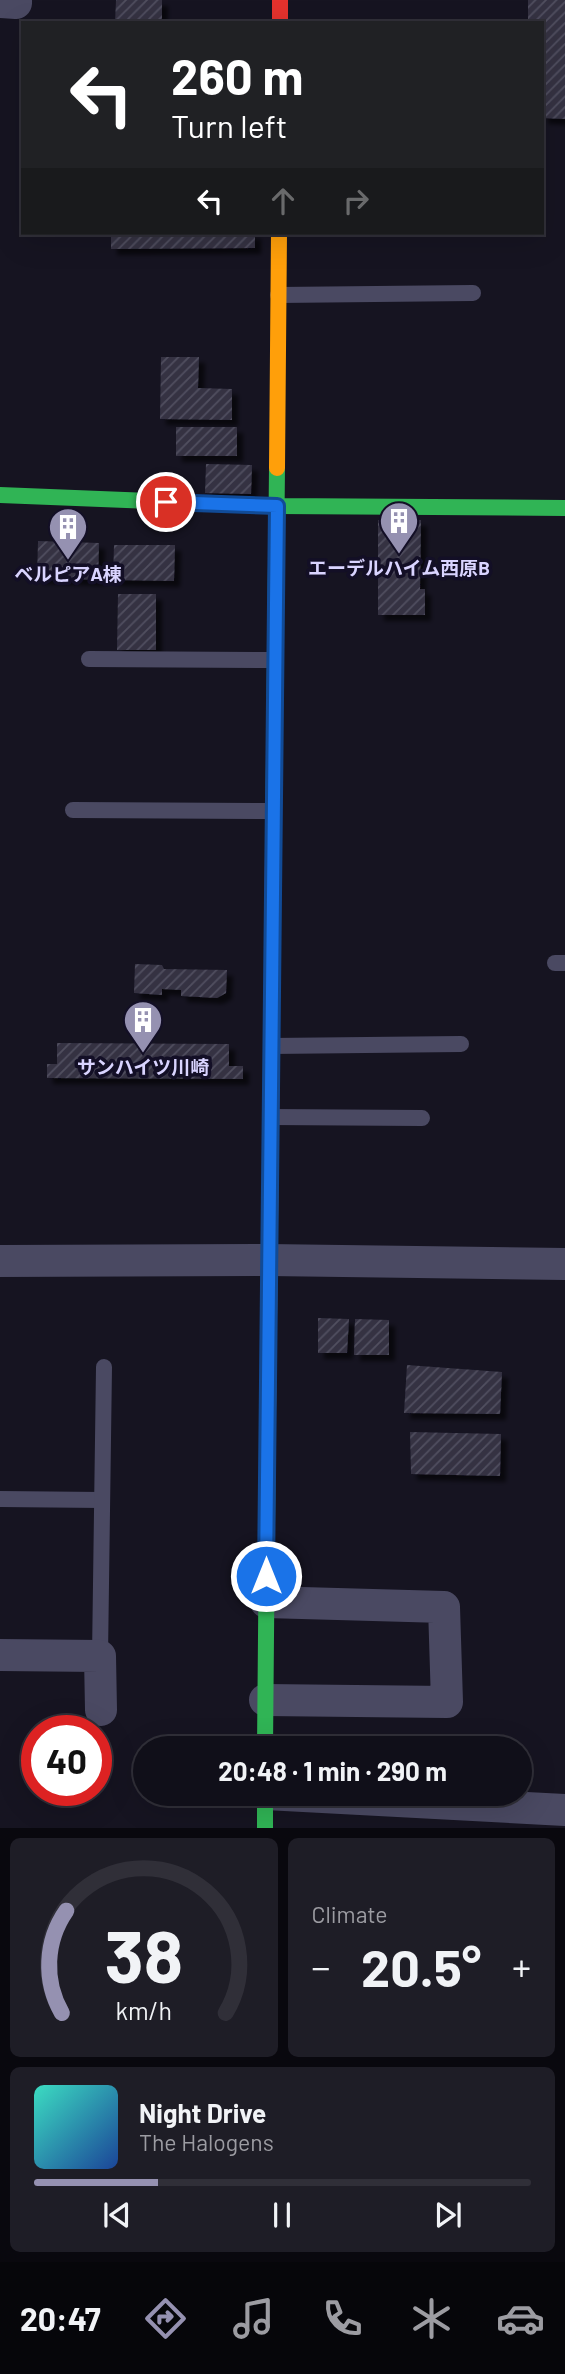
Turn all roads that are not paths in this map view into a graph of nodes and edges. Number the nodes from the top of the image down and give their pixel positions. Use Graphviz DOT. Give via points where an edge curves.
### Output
graph roads {
  1 [pos="16,0"];
  2 [pos="280,0"];
  3 [pos="0,2"];
  4 [pos="280,21"];
  5 [pos="279,235"];
  6 [pos="473,293"];
  7 [pos="278,295"];
  8 [pos="0,495"];
  9 [pos="277,506"];
  10 [pos="565,508"];
  11 [pos="89,659"];
  12 [pos="275,660"];
  13 [pos="72,810"];
  14 [pos="273,811"];
  15 [pos="461,1045"];
  16 [pos="271,1046"];
  17 [pos="270,1117"];
  18 [pos="422,1118"];
  19 [pos="268,1260"];
  20 [pos="0,1261"];
  21 [pos="565,1264"];
  22 [pos="104,1367"];
  23 [pos="0,1499"];
  24 [pos="102,1500"];
  25 [pos="266,1602"];
  26 [pos="0,1655"];
  27 [pos="100,1656"];
  28 [pos="265,1700"];
  29 [pos="101,1710"];
  30 [pos="265,1736"];
  31 [pos="265,1806"];
  32 [pos="490,1806"];
  33 [pos="565,1810"];
  34 [pos="265,1828"];
  1 -- 3 [label="street"];
  2 -- 4 [label="street"];
  5 -- 7 [label="street"];
  6 -- 7 [label="lane"];
  7 -- 9 [label="street"];
  8 -- 9 [label="street"];
  9 -- 10 [label="street"];
  9 -- 12 [label="street"];
  11 -- 12 [label="lane"];
  12 -- 14 [label="street"];
  13 -- 14 [label="lane"];
  14 -- 16 [label="street"];
  15 -- 16 [label="lane"];
  16 -- 17 [label="street"];
  17 -- 18 [label="lane"];
  17 -- 19 [label="street"];
  19 -- 20 [label="street"];
  19 -- 21 [label="street"];
  19 -- 25 [label="street"];
  22 -- 24 [label="lane"];
  23 -- 24 [label="lane"];
  24 -- 27 [label="lane"];
  25 -- 28 [label="street"];
  25 -- 28 [label="street" via="444,1607 447,1702"];
  26 -- 27 [label="street"];
  27 -- 29 [label="street"];
  28 -- 30 [label="street"];
  31 -- 34 [label="street"];
  32 -- 33 [label="street"];
}
